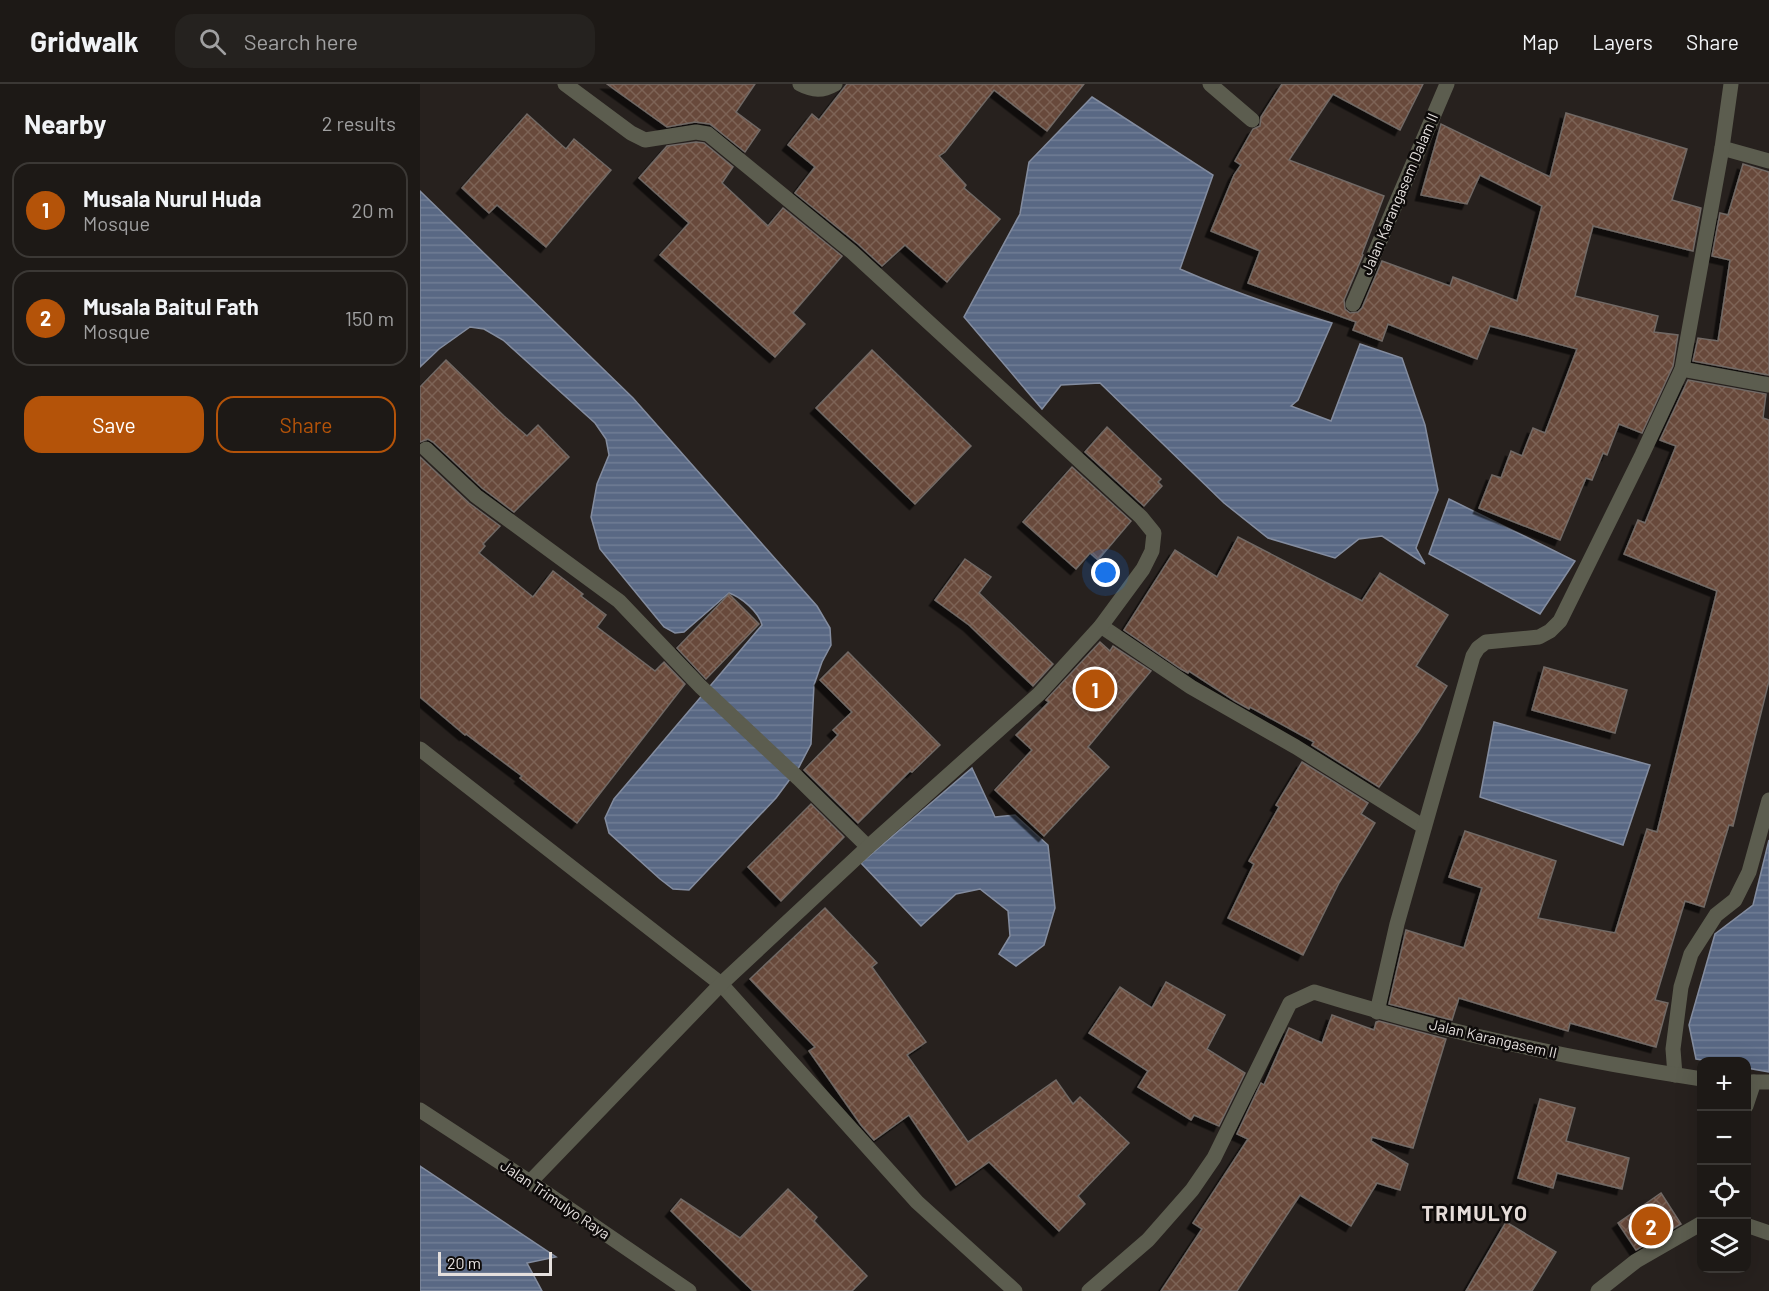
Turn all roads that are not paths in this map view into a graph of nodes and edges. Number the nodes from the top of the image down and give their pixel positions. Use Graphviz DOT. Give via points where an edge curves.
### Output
graph roads {
  1 [pos="565,84"];
  2 [pos="800,84"];
  3 [pos="1210,84"];
  4 [pos="1447,84"];
  5 [pos="1731,84"];
  6 [pos="829,87"];
  7 [pos="1252,120"];
  8 [pos="1722,148"];
  9 [pos="1769,161"];
  10 [pos="1353,304"];
  11 [pos="1682,369"];
  12 [pos="1769,386"];
  13 [pos="426,448"];
  14 [pos="1101,626"];
  15 [pos="420,749"];
  16 [pos="1769,801"];
  17 [pos="1424,827"];
  18 [pos="867,847"];
  19 [pos="721,984"];
  20 [pos="1377,1012"];
  21 [pos="1675,1075"];
  22 [pos="1697,1078"];
  23 [pos="420,1110"];
  24 [pos="530,1182"];
  25 [pos="1697,1225"];
  26 [pos="1751,1227"];
  27 [pos="1769,1233"];
  28 [pos="689,1291"];
  29 [pos="1015,1291"];
  30 [pos="1089,1291"];
  31 [pos="1598,1291"];
  1 -- 14 [label="street" via="645,140 696,132 708,134 852,252 1142,517 1154,533 1152,551"];
  2 -- 6 [label="street" via="814,90"];
  3 -- 7 [label="street"];
  4 -- 10 [label="street, Jalan Karangasem Dalam II"];
  5 -- 8 [label="street"];
  8 -- 9 [label="street"];
  8 -- 11 [label="street"];
  11 -- 12 [label="street"];
  11 -- 17 [label="street" via="1560,621 1539,637 1486,642 1473,656"];
  13 -- 18 [label="street" via="476,496 619,601 701,687"];
  14 -- 17 [label="street" via="1191,687"];
  14 -- 18 [label="street" via="1039,694"];
  15 -- 19 [label="street"];
  16 -- 21 [label="street" via="1749,872 1735,900 1716,915 1691,954 1681,987 1673,1049"];
  17 -- 20 [label="street"];
  18 -- 19 [label="street"];
  19 -- 24 [label="street"];
  19 -- 29 [label="street" via="917,1202"];
  20 -- 21 [label="street, Jalan Karangasem II" via="1490,1040"];
  20 -- 30 [label="street, Jalan Karangasem II" via="1314,992 1290,1003 1214,1158 1148,1240"];
  21 -- 22 [label="street, Jalan Karangasem II"];
  23 -- 24 [label="street, Jalan Trimulyo Raya"];
  24 -- 28 [label="street, Jalan Trimulyo Raya"];
  25 -- 31 [label="street" via="1636,1261"];
  26 -- 27 [label="street"];
}
